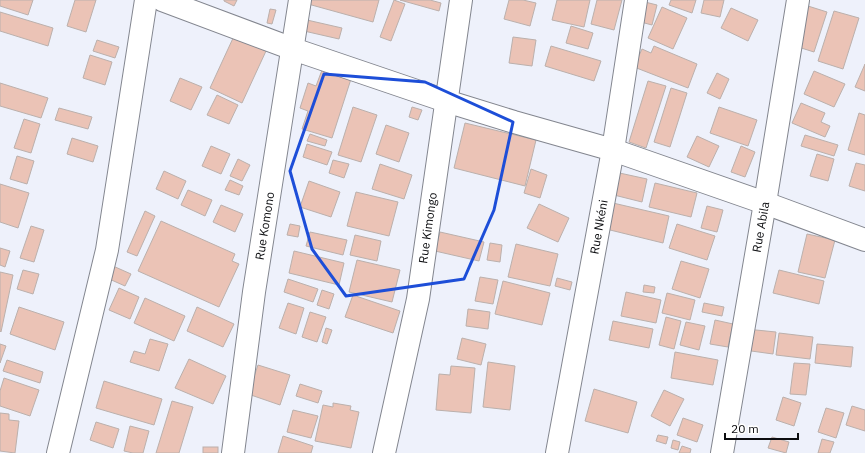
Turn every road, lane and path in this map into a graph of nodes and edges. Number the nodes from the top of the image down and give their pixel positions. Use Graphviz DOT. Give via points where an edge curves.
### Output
graph roads {
  1 [pos="146,0"];
  2 [pos="162,0"];
  3 [pos="300,0"];
  4 [pos="461,0"];
  5 [pos="636,0"];
  6 [pos="798,0"];
  7 [pos="293,49"];
  8 [pos="446,101"];
  9 [pos="613,150"];
  10 [pos="765,203"];
  11 [pos="865,240"];
  12 [pos="58,453"];
  13 [pos="233,453"];
  14 [pos="384,453"];
  15 [pos="558,453"];
  16 [pos="722,453"];
  1 -- 12 [label="street" via="107,250"];
  2 -- 7 [label="street"];
  3 -- 7 [label="street, Rue Komono"];
  4 -- 8 [label="street, Rue Kimongo"];
  5 -- 9 [label="street, Rue Nkéni"];
  6 -- 10 [label="street, Rue Abila"];
  7 -- 8 [label="street"];
  7 -- 13 [label="street, Rue Komono" via="254,292"];
  8 -- 9 [label="street"];
  8 -- 14 [label="street, Rue Kimongo" via="418,299"];
  9 -- 10 [label="street"];
  9 -- 15 [label="street, Rue Nkéni"];
  10 -- 11 [label="street"];
  10 -- 16 [label="street, Rue Abila"];
}
